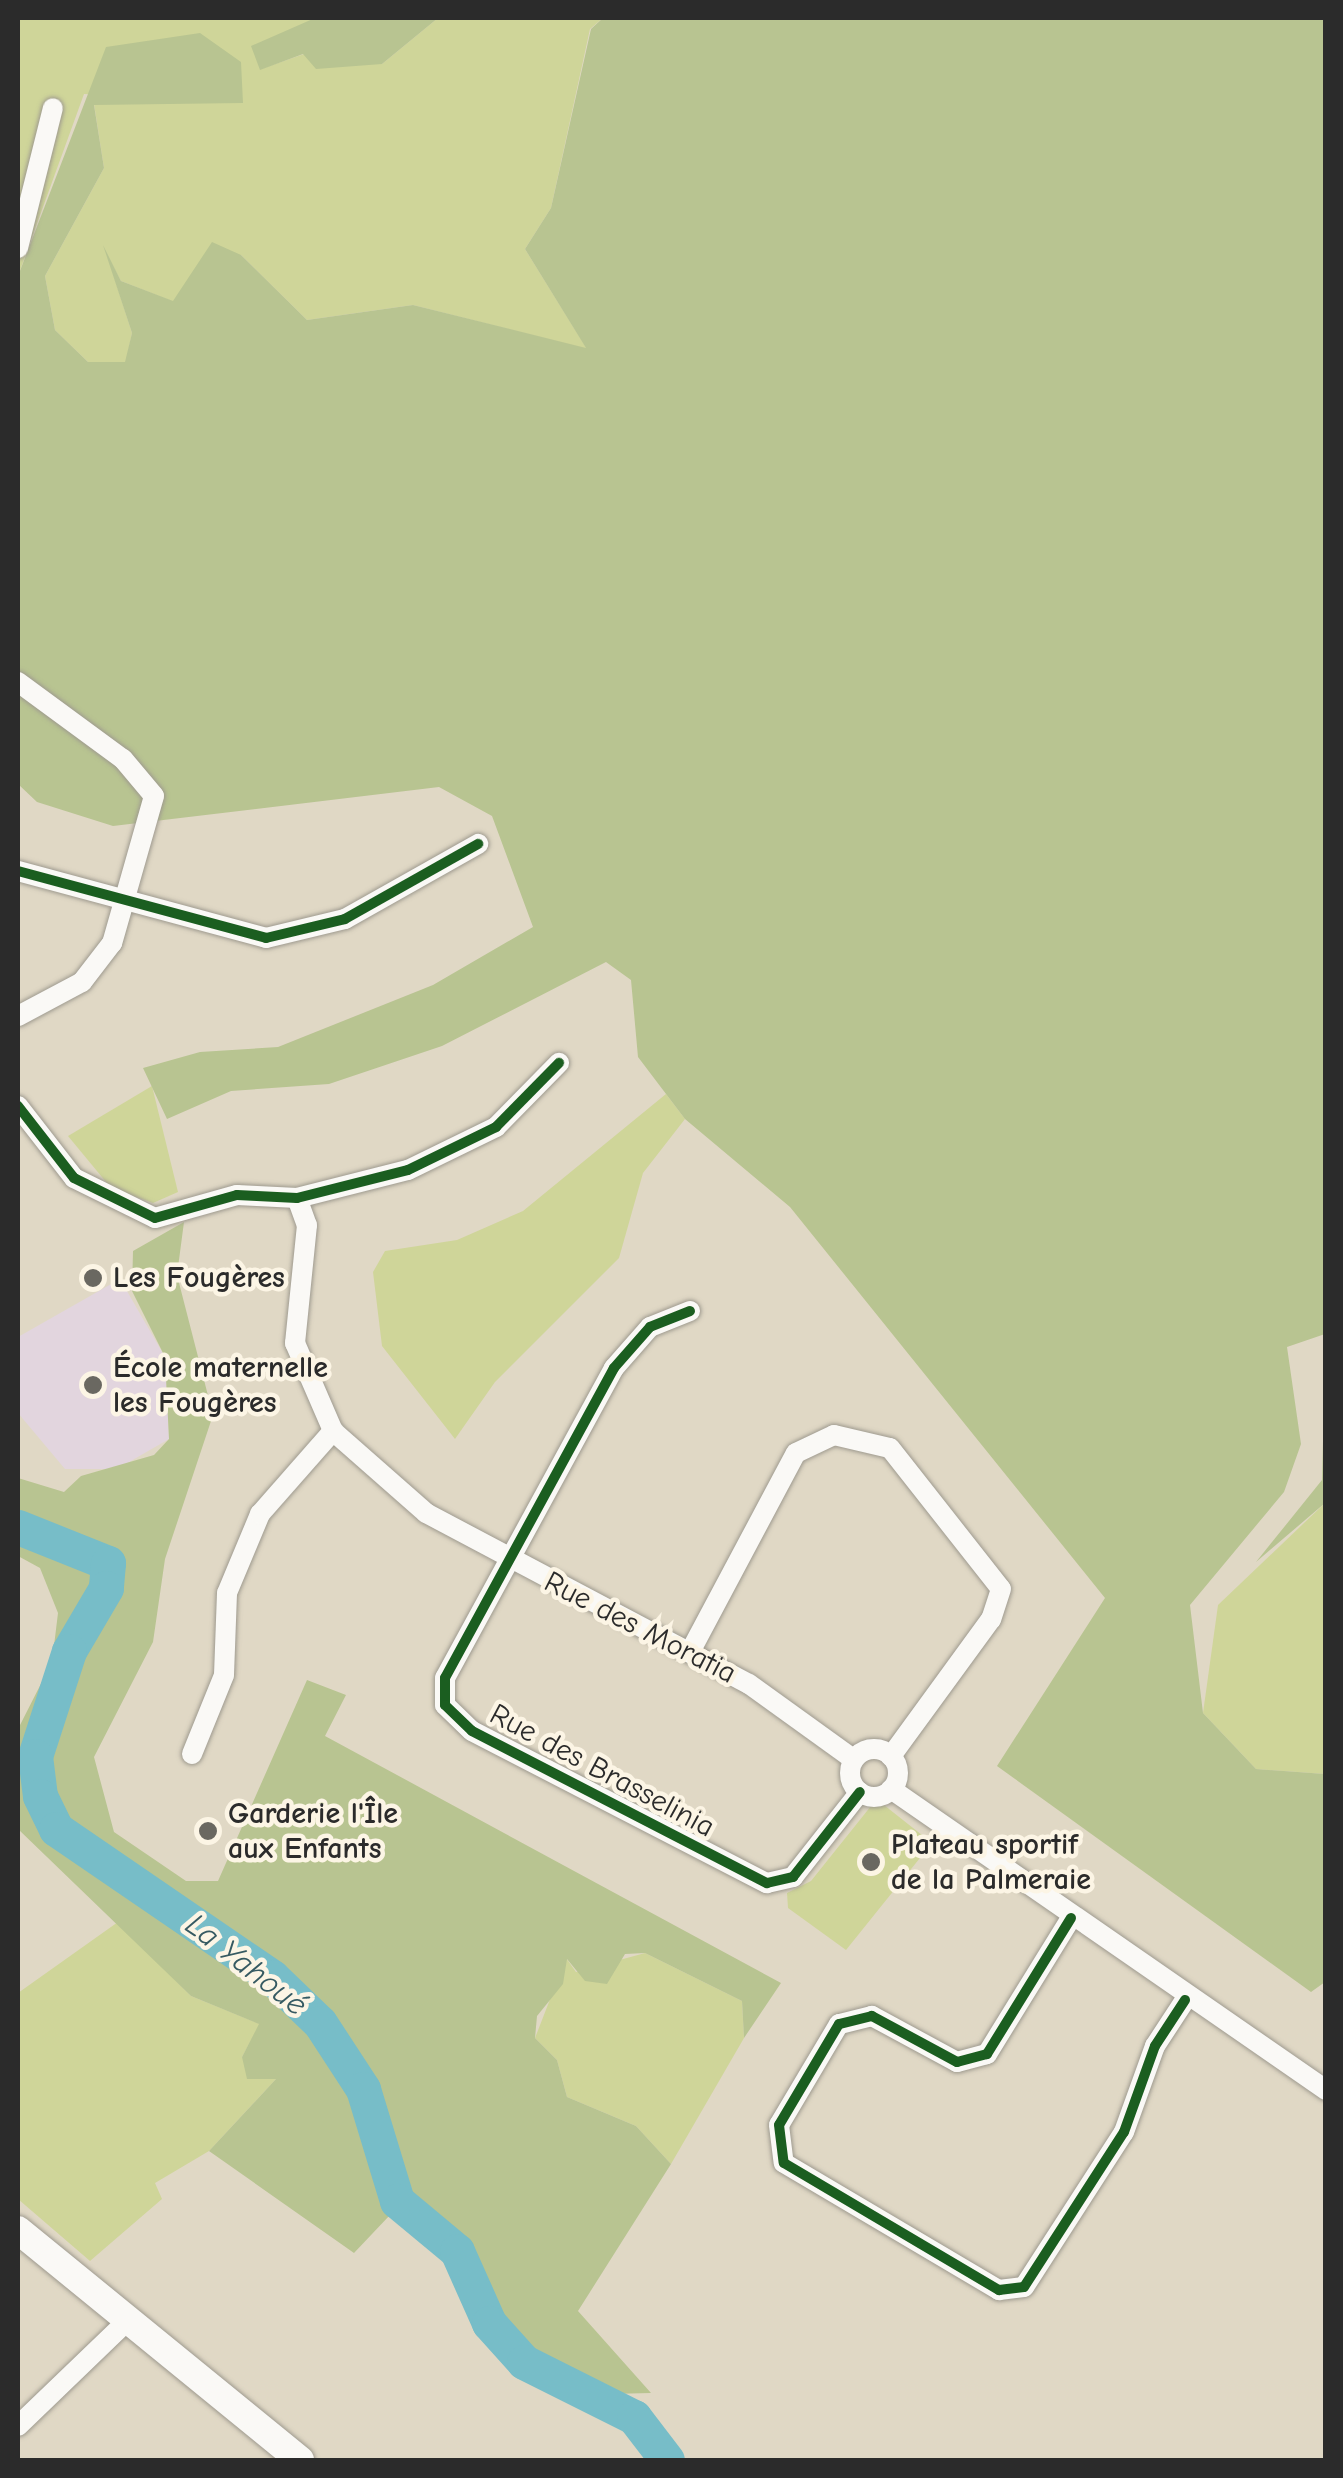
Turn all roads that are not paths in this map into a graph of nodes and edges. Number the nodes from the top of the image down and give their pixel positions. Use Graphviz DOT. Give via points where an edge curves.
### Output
graph roads {
  1 [pos="53,108"];
  2 [pos="18,248"];
  3 [pos="18,682"];
  4 [pos="478,844"];
  5 [pos="18,871"];
  6 [pos="130,895"];
  7 [pos="18,1016"];
  8 [pos="559,1063"];
  9 [pos="18,1106"];
  10 [pos="298,1198"];
  11 [pos="690,1310"];
  12 [pos="332,1431"];
  13 [pos="508,1560"];
  14 [pos="690,1652"];
  15 [pos="192,1754"];
  16 [pos="891,1756"];
  17 [pos="853,1759"];
  18 [pos="891,1789"];
  19 [pos="860,1792"];
  20 [pos="1070,1918"];
  21 [pos="1185,2000"];
  22 [pos="1326,2090"];
  23 [pos="18,2230"];
  24 [pos="128,2320"];
  25 [pos="18,2426"];
  26 [pos="300,2460"];
  1 -- 2 [label="street"];
  3 -- 6 [label="street" via="148,781 153,810"];
  4 -- 6 [label="street" via="298,935 231,934"];
  5 -- 6 [label="street"];
  6 -- 7 [label="street" via="112,944 82,982"];
  8 -- 10 [label="street" via="496,1127 455,1150"];
  9 -- 10 [label="street" via="74,1178 144,1218 237,1195"];
  10 -- 12 [label="street, Rue des Moratia" via="307,1225 293,1330"];
  11 -- 13 [label="street, Rue des Brasselinia" via="633,1342"];
  12 -- 13 [label="street, Rue des Moratia" via="426,1514"];
  12 -- 15 [label="street" via="260,1514 227,1593 224,1675"];
  13 -- 14 [label="street, Rue des Moratia"];
  13 -- 19 [label="street, Rue des Brasselinia" via="445,1678 446,1705 472,1732 767,1884 793,1876"];
  14 -- 16 [label="street" via="796,1453 834,1434 890,1448 1001,1589 991,1619"];
  14 -- 17 [label="street, Rue des Moratia" via="781,1702"];
  16 -- 17 [label="street" via="871,1748"];
  16 -- 18 [label="street"];
  17 -- 19 [label="street"];
  18 -- 19 [label="street"];
  18 -- 20 [label="street"];
  20 -- 21 [label="street"];
  20 -- 21 [label="street" via="987,2054 957,2062 872,2016 839,2024 779,2125 784,2163 999,2290 1024,2288 1124,2132 1155,2046"];
  21 -- 22 [label="street"];
  23 -- 24 [label="main road"];
  24 -- 25 [label="street"];
  24 -- 26 [label="main road"];
}
